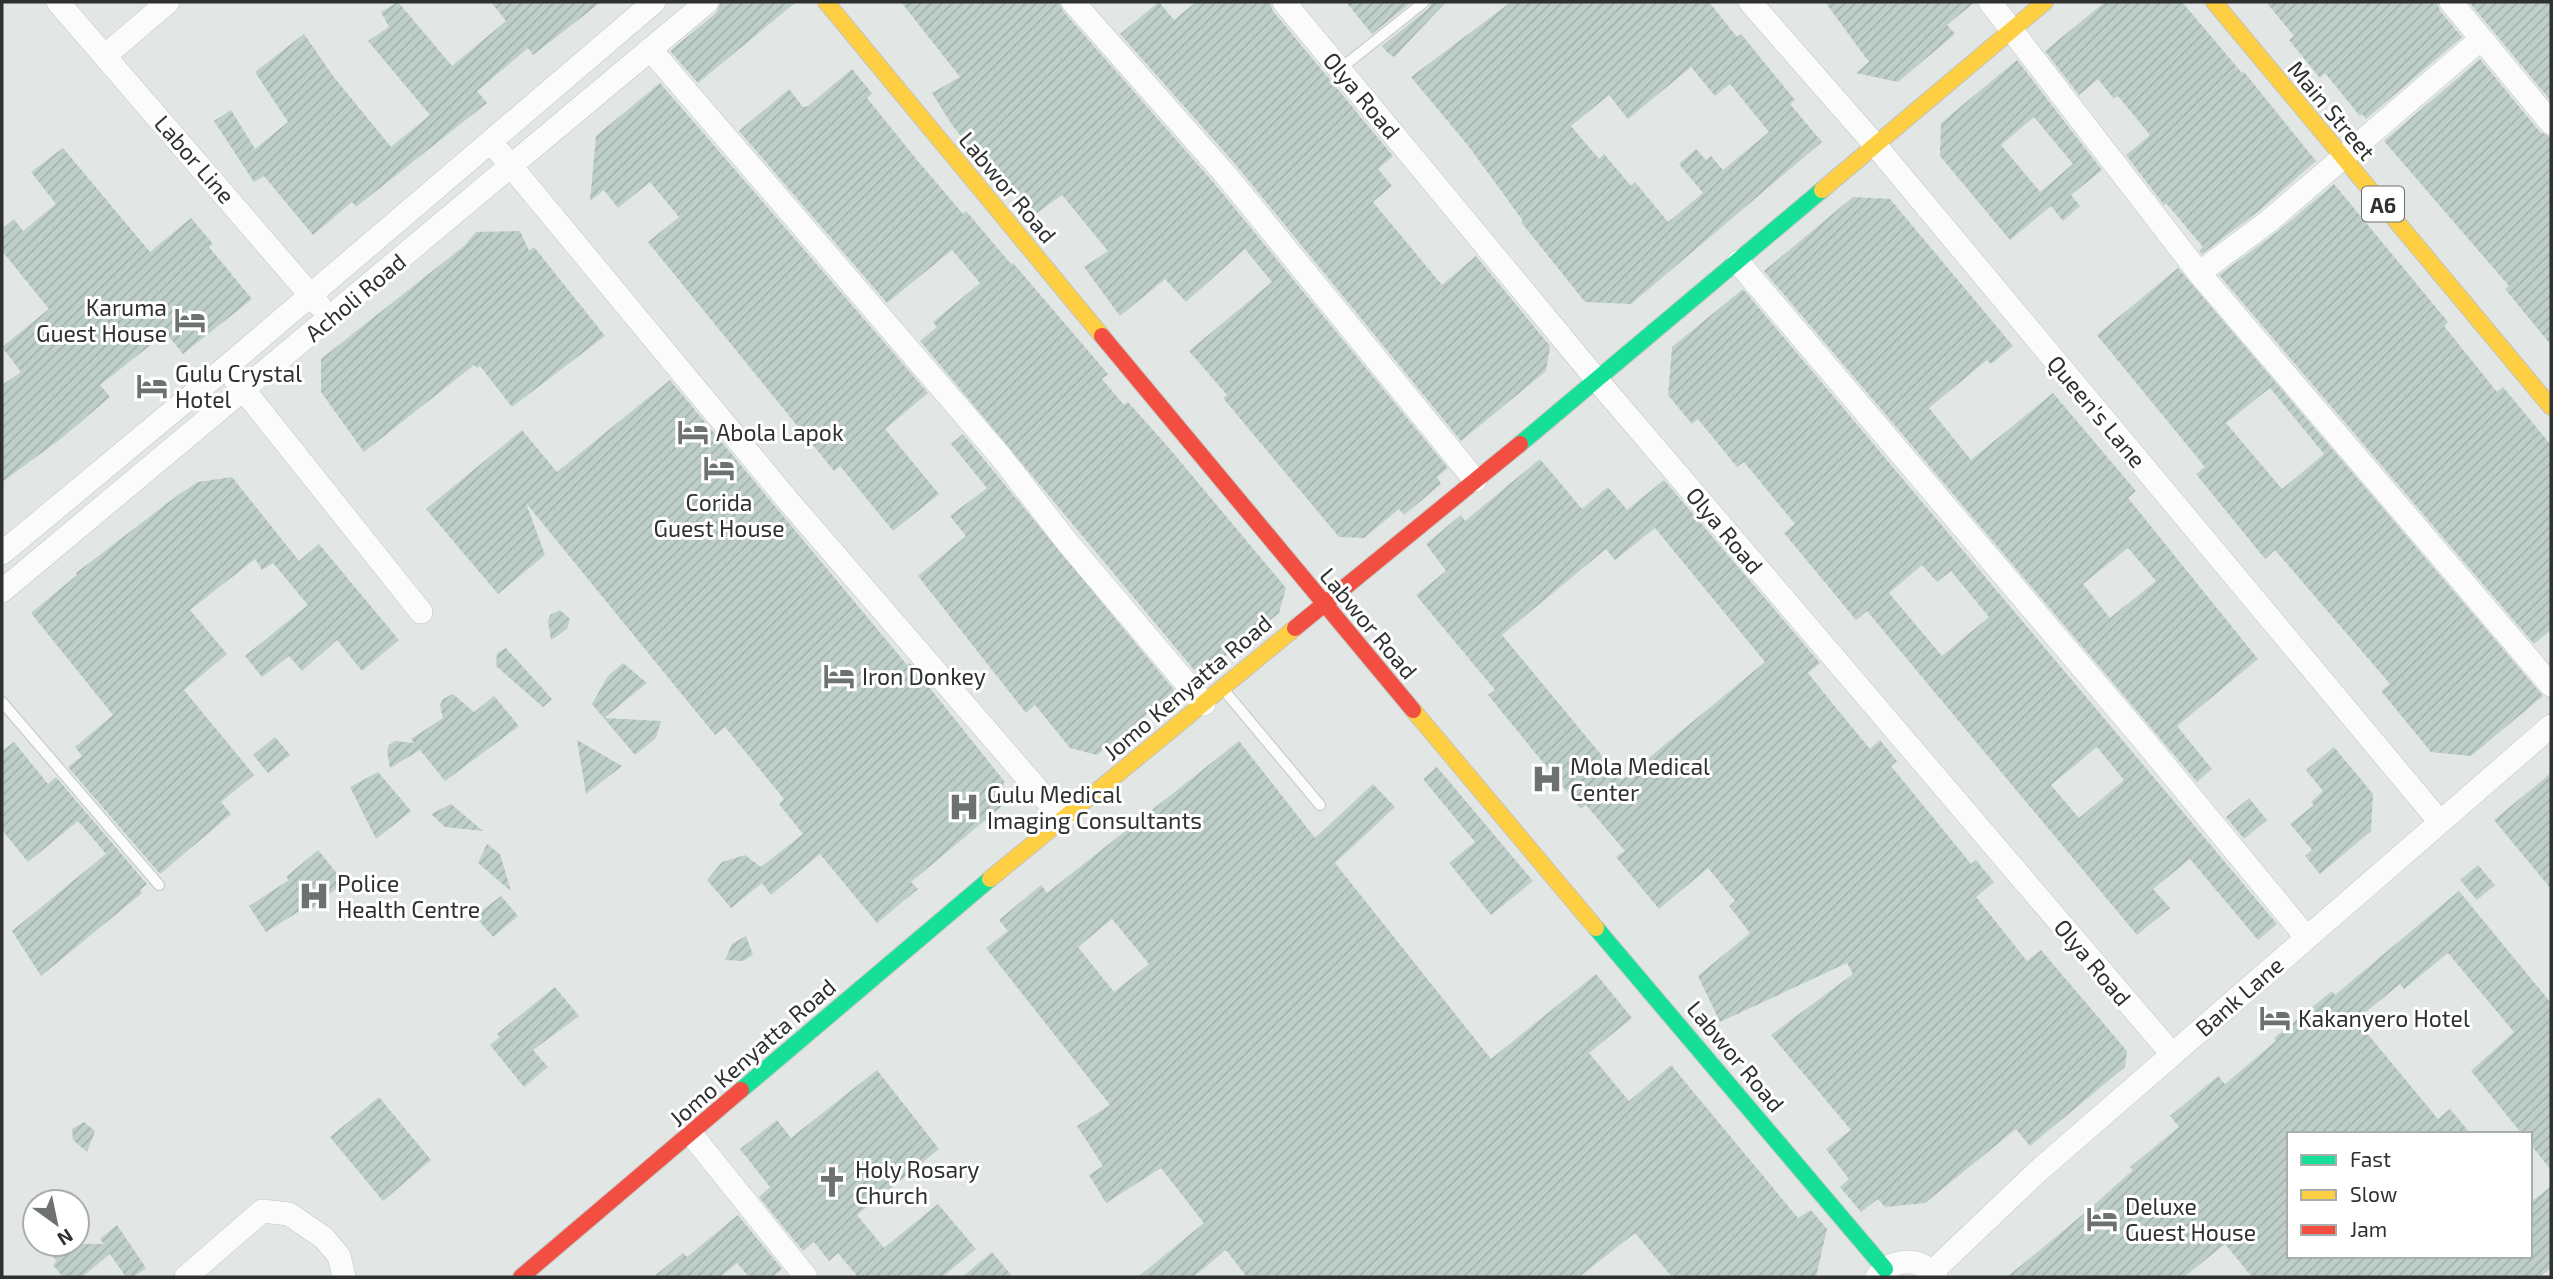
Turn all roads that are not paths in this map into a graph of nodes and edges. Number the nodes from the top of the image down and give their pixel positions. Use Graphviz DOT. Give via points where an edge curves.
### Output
graph roads {
  1 [pos="58,2"];
  2 [pos="168,2"];
  3 [pos="654,2"];
  4 [pos="707,2"];
  5 [pos="826,2"];
  6 [pos="1073,2"];
  7 [pos="1284,2"];
  8 [pos="1424,2"];
  9 [pos="1749,2"];
  10 [pos="1990,2"];
  11 [pos="2046,2"];
  12 [pos="2214,2"];
  13 [pos="2451,2"];
  14 [pos="2011,29"];
  15 [pos="2481,39"];
  16 [pos="650,49"];
  17 [pos="106,55"];
  18 [pos="1340,69"];
  19 [pos="2551,123"];
  20 [pos="491,142"];
  21 [pos="1876,146"];
  22 [pos="2342,158"];
  23 [pos="511,167"];
  24 [pos="1738,262"];
  25 [pos="2199,273"];
  26 [pos="310,295"];
  27 [pos="330,318"];
  28 [pos="226,369"];
  29 [pos="1597,380"];
  30 [pos="244,389"];
  31 [pos="2551,407"];
  32 [pos="1475,480"];
  33 [pos="2,553"];
  34 [pos="2,591"];
  35 [pos="1322,603"];
  36 [pos="421,612"];
  37 [pos="2551,685"];
  38 [pos="1222,688"];
  39 [pos="2,702"];
  40 [pos="1204,704"];
  41 [pos="2551,726"];
  42 [pos="1320,805"];
  43 [pos="1063,819"];
  44 [pos="2440,822"];
  45 [pos="159,885"];
  46 [pos="2307,937"];
  47 [pos="2172,1054"];
  48 [pos="692,1135"];
  49 [pos="1881,1273"];
  50 [pos="1934,1275"];
  51 [pos="186,1277"];
  52 [pos="344,1277"];
  53 [pos="521,1277"];
  54 [pos="806,1277"];
  1 -- 17 [label="street, Labor Line"];
  2 -- 17 [label="street"];
  3 -- 20 [label="street, Acholi Road"];
  4 -- 16 [label="street, Acholi Road"];
  5 -- 35 [label="main road, Labwor Road"];
  6 -- 32 [label="street" via="1225,174"];
  7 -- 18 [label="street, Olya Road"];
  8 -- 18 [label="lane"];
  9 -- 21 [label="street, Queen's Lane"];
  10 -- 14 [label="street"];
  11 -- 14 [label="main road, Jomo Kenyatta Road"];
  12 -- 22 [label="main road, Main Street / A6"];
  13 -- 15 [label="street"];
  14 -- 21 [label="main road, Jomo Kenyatta Road"];
  14 -- 25 [label="street"];
  15 -- 19 [label="street"];
  15 -- 22 [label="street"];
  16 -- 23 [label="street, Acholi Road"];
  16 -- 40 [label="street" via="1001,457"];
  17 -- 26 [label="street, Labor Line"];
  18 -- 29 [label="street, Olya Road"];
  20 -- 23 [label="street"];
  20 -- 26 [label="street, Acholi Road"];
  21 -- 24 [label="main road, Jomo Kenyatta Road"];
  21 -- 44 [label="street, Queen's Lane"];
  22 -- 25 [label="street"];
  22 -- 31 [label="main road, Main Street / A6"];
  23 -- 27 [label="street, Acholi Road"];
  23 -- 43 [label="street" via="791,504"];
  24 -- 29 [label="main road, Jomo Kenyatta Road"];
  24 -- 46 [label="street"];
  25 -- 37 [label="street"];
  26 -- 27 [label="street, Labor Line"];
  26 -- 28 [label="street, Acholi Road"];
  27 -- 30 [label="street, Acholi Road"];
  28 -- 30 [label="street"];
  28 -- 33 [label="street, Acholi Road"];
  29 -- 32 [label="main road, Jomo Kenyatta Road"];
  29 -- 47 [label="street, Olya Road"];
  30 -- 34 [label="street, Acholi Road"];
  30 -- 36 [label="street"];
  32 -- 35 [label="main road, Jomo Kenyatta Road"];
  35 -- 38 [label="main road, Jomo Kenyatta Road"];
  35 -- 49 [label="main road, Labwor Road"];
  38 -- 40 [label="main road, Jomo Kenyatta Road"];
  38 -- 42 [label="lane"];
  39 -- 45 [label="lane"];
  40 -- 43 [label="main road, Jomo Kenyatta Road"];
  41 -- 44 [label="street, Bank Lane"];
  43 -- 48 [label="main road, Jomo Kenyatta Road"];
  44 -- 46 [label="street, Bank Lane"];
  46 -- 47 [label="street, Bank Lane"];
  47 -- 50 [label="street, Bank Lane" via="2037,1172"];
  48 -- 53 [label="main road, Jomo Kenyatta Road"];
  48 -- 54 [label="street"];
  49 -- 50 [label="street" via="1909,1262"];
  51 -- 52 [label="street" via="261,1212 289,1214 324,1238 340,1256"];
}
